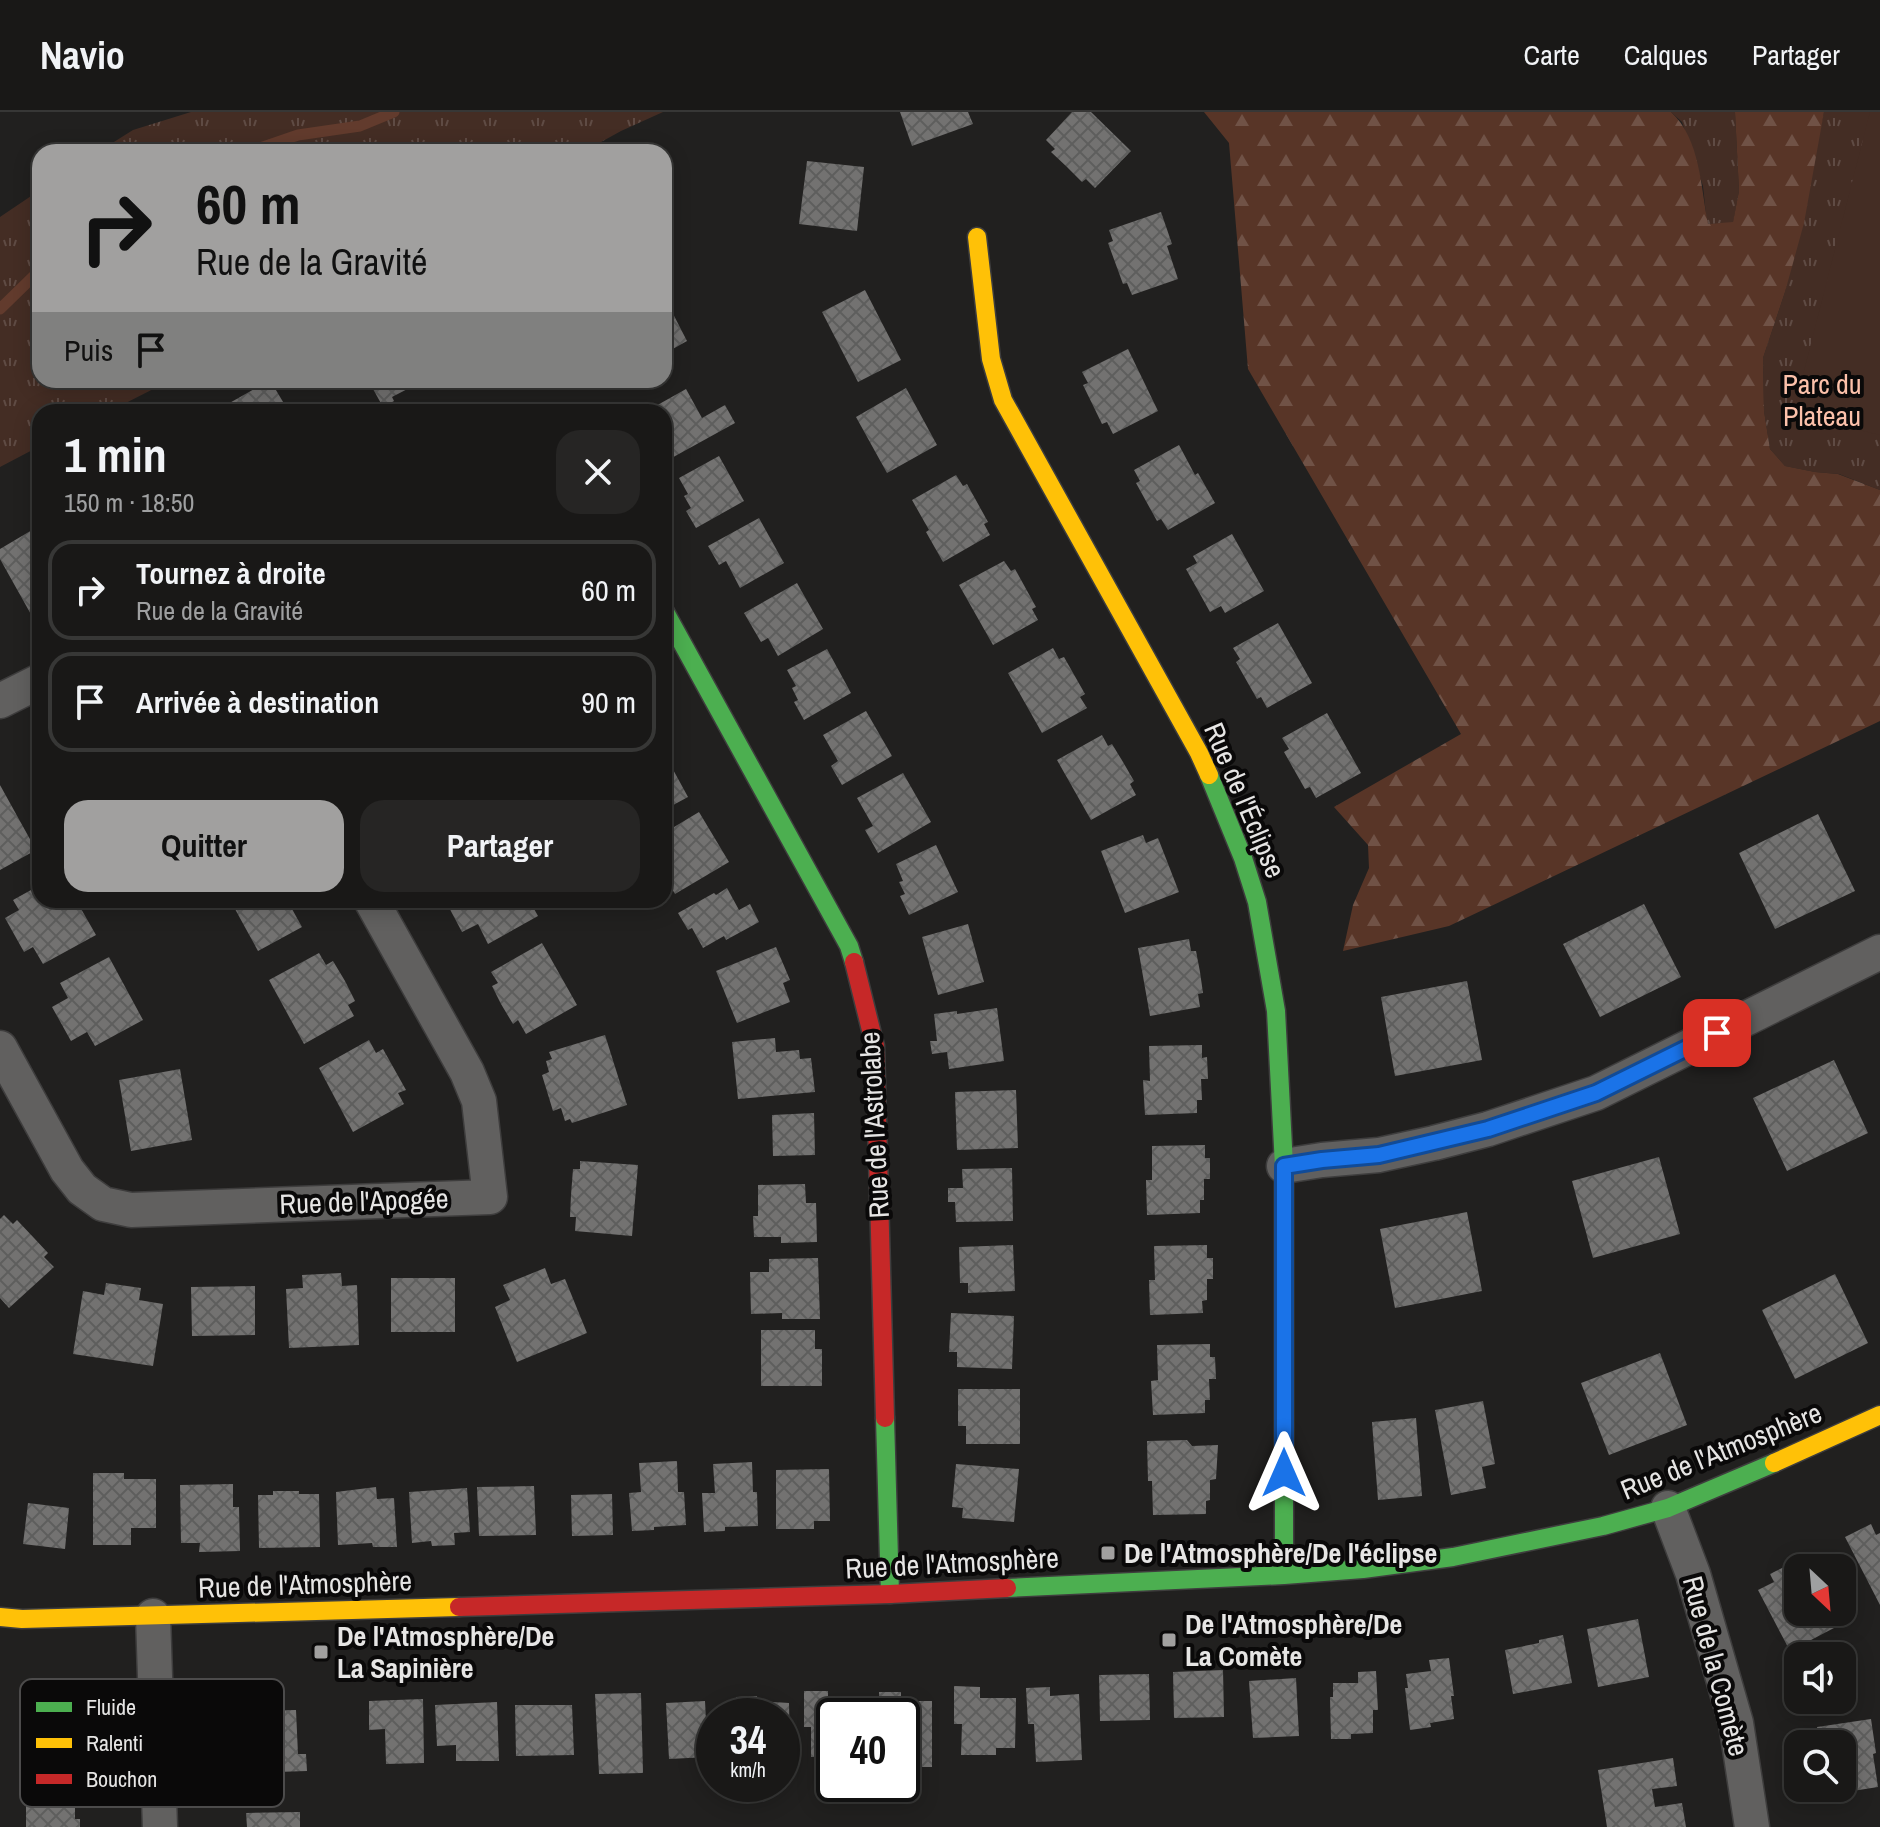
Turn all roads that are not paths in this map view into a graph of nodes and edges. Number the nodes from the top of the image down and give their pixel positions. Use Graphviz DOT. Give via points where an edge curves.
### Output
graph roads {
  1 [pos="977,237"];
  2 [pos="672,625"];
  3 [pos="32,685"];
  4 [pos="0,701"];
  5 [pos="375,908"];
  6 [pos="1880,952"];
  7 [pos="0,1048"];
  8 [pos="1284,1166"];
  9 [pos="1880,1415"];
  10 [pos="1668,1508"];
  11 [pos="1284,1575"];
  12 [pos="890,1594"];
  13 [pos="153,1616"];
  14 [pos="0,1617"];
  15 [pos="155,1679"];
  16 [pos="159,1807"];
  17 [pos="160,1827"];
  18 [pos="1752,1827"];
  1 -- 8 [label="street, Rue de l'Éclipse" via="991,359 1003,400 1199,753 1243,858 1257,902 1276,1011"];
  2 -- 12 [label="street, Rue de l'Astrolabe" via="849,946 875,1046"];
  3 -- 4 [label="street"];
  5 -- 7 [label="street, Rue de l'Apogée" via="479,1101 490,1197 131,1210 103,1204 67,1170"];
  6 -- 8 [label="street" via="1596,1093 1434,1143"];
  8 -- 11 [label="street, Rue de l'Éclipse"];
  9 -- 10 [label="street, Rue de l'Atmosphère"];
  10 -- 11 [label="street, Rue de l'Atmosphère" via="1453,1557"];
  10 -- 18 [label="street, Rue de la Comète" via="1736,1723"];
  11 -- 12 [label="street, Rue de l'Atmosphère"];
  12 -- 13 [label="street, Rue de l'Atmosphère"];
  13 -- 14 [label="street, Rue de l'Atmosphère"];
  13 -- 15 [label="street"];
  16 -- 17 [label="street"];
}
